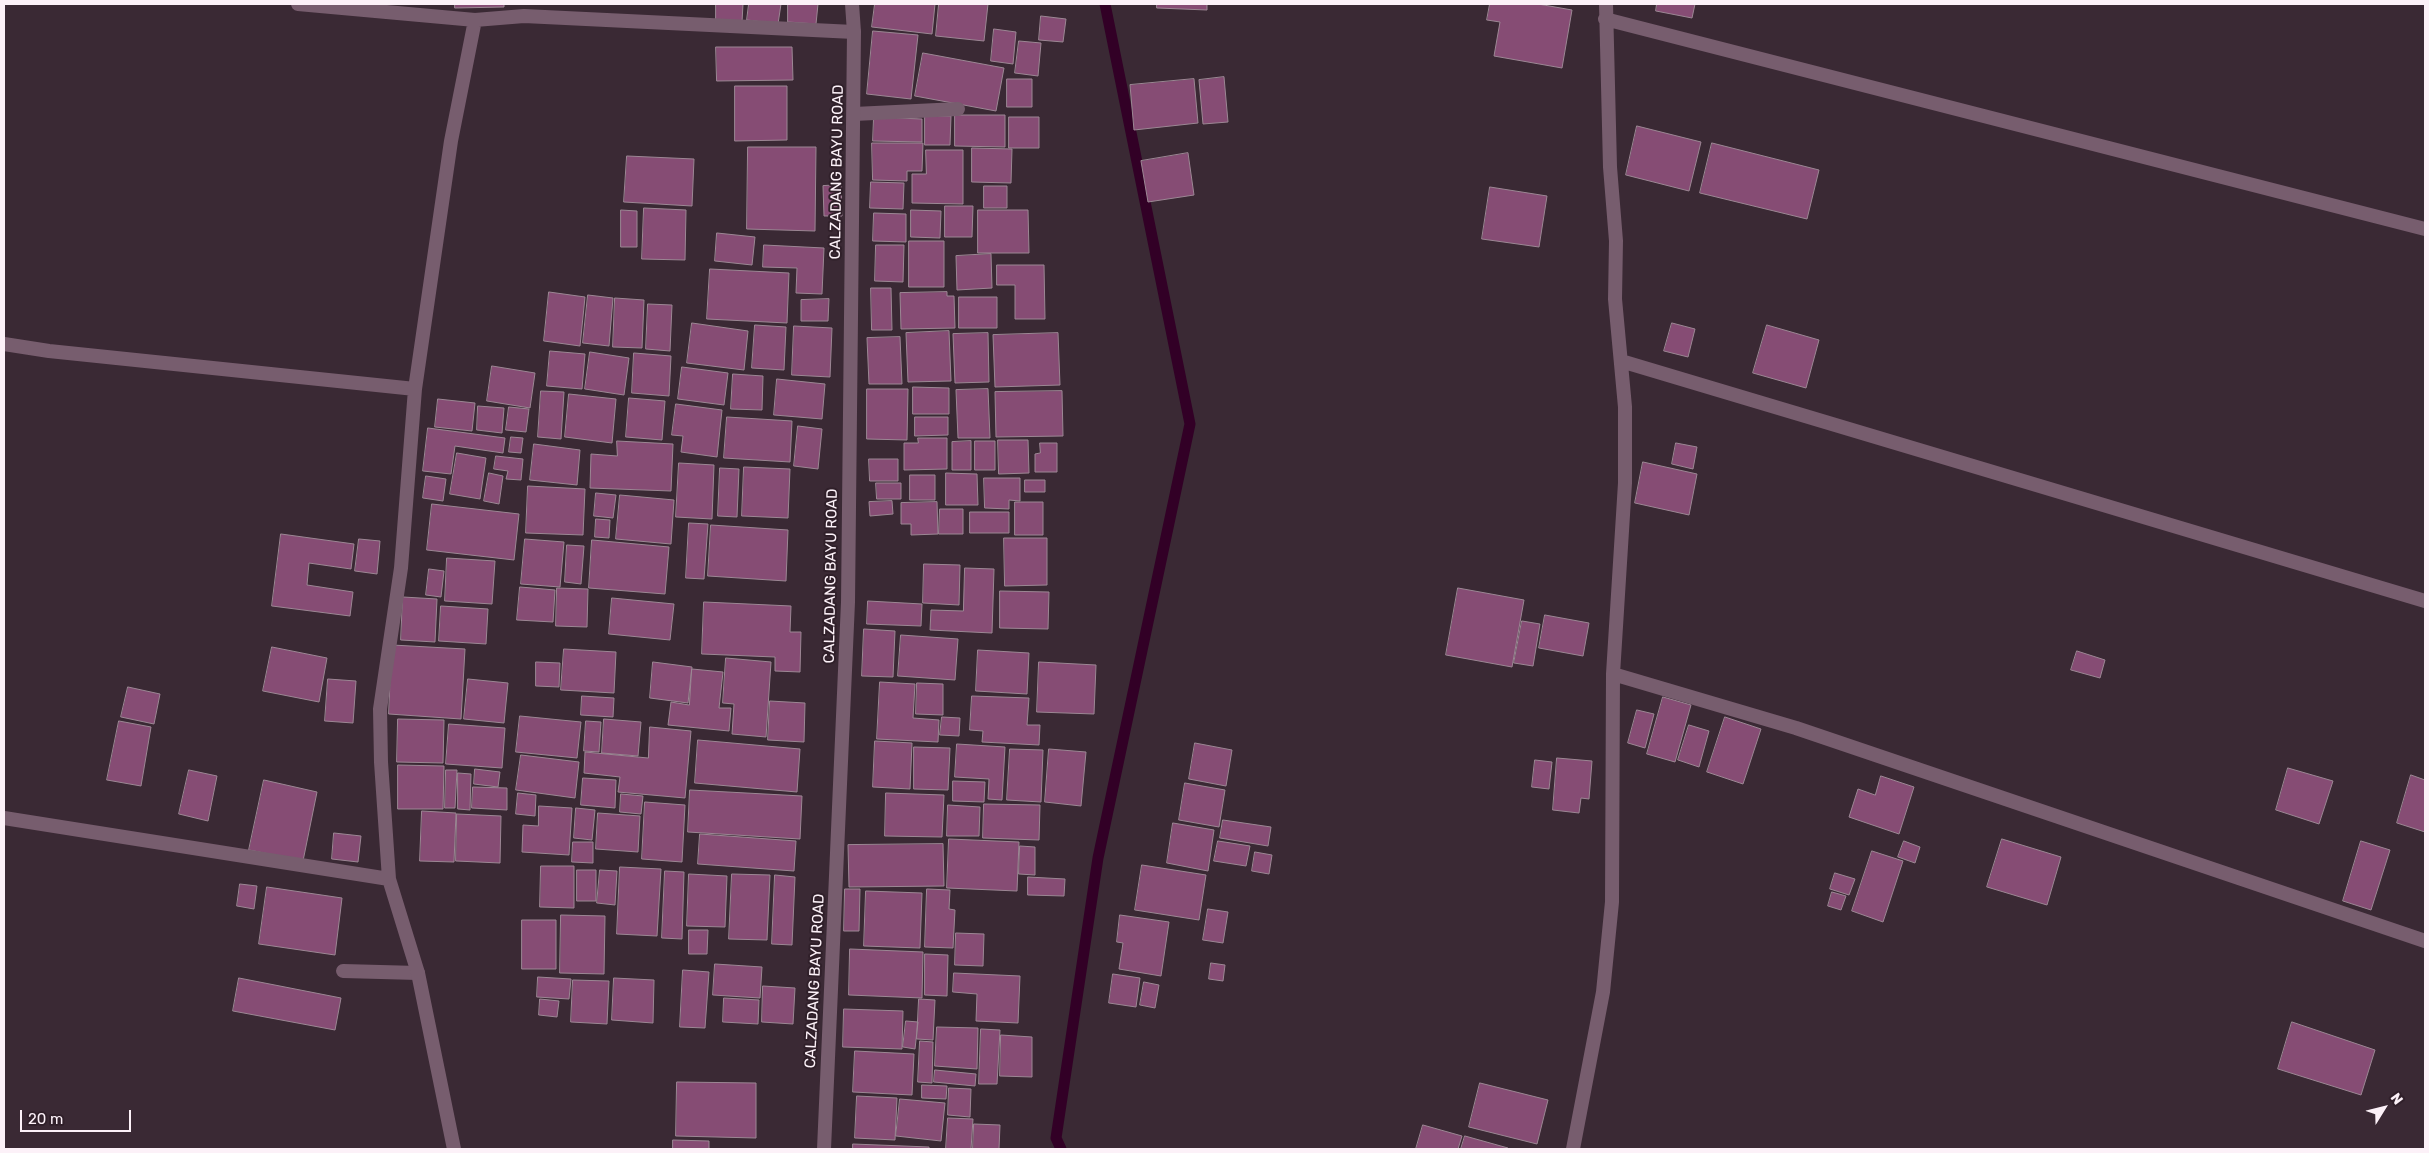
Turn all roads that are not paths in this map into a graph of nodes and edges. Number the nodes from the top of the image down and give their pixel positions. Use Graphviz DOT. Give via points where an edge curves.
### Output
graph roads {
  1 [pos="298,4"];
  2 [pos="852,4"];
  3 [pos="1606,4"];
  4 [pos="524,10"];
  5 [pos="1605,19"];
  6 [pos="475,20"];
  7 [pos="854,32"];
  8 [pos="958,109"];
  9 [pos="854,114"];
  10 [pos="2425,229"];
  11 [pos="4,344"];
  12 [pos="1621,362"];
  13 [pos="415,389"];
  14 [pos="2425,602"];
  15 [pos="1613,674"];
  16 [pos="4,818"];
  17 [pos="389,879"];
  18 [pos="2425,941"];
  19 [pos="343,971"];
  20 [pos="418,974"];
  21 [pos="454,1149"];
  22 [pos="824,1149"];
  23 [pos="1573,1149"];
  1 -- 6 [label="street"];
  2 -- 7 [label="street, CALZADANG BAYU ROAD"];
  3 -- 5 [label="street"];
  4 -- 6 [label="street"];
  4 -- 7 [label="street"];
  5 -- 10 [label="street"];
  5 -- 12 [label="street" via="1616,241 1615,299"];
  6 -- 13 [label="street" via="451,141"];
  7 -- 9 [label="street, CALZADANG BAYU ROAD"];
  8 -- 9 [label="street"];
  9 -- 22 [label="street, CALZADANG BAYU ROAD" via="848,602"];
  11 -- 13 [label="street"];
  12 -- 14 [label="street"];
  12 -- 15 [label="street" via="1625,407 1625,483"];
  13 -- 17 [label="street" via="401,568 380,709"];
  15 -- 18 [label="street" via="1796,728"];
  15 -- 23 [label="street" via="1612,902 1603,992"];
  16 -- 17 [label="street"];
  17 -- 20 [label="street"];
  19 -- 20 [label="street"];
  20 -- 21 [label="street"];
}
